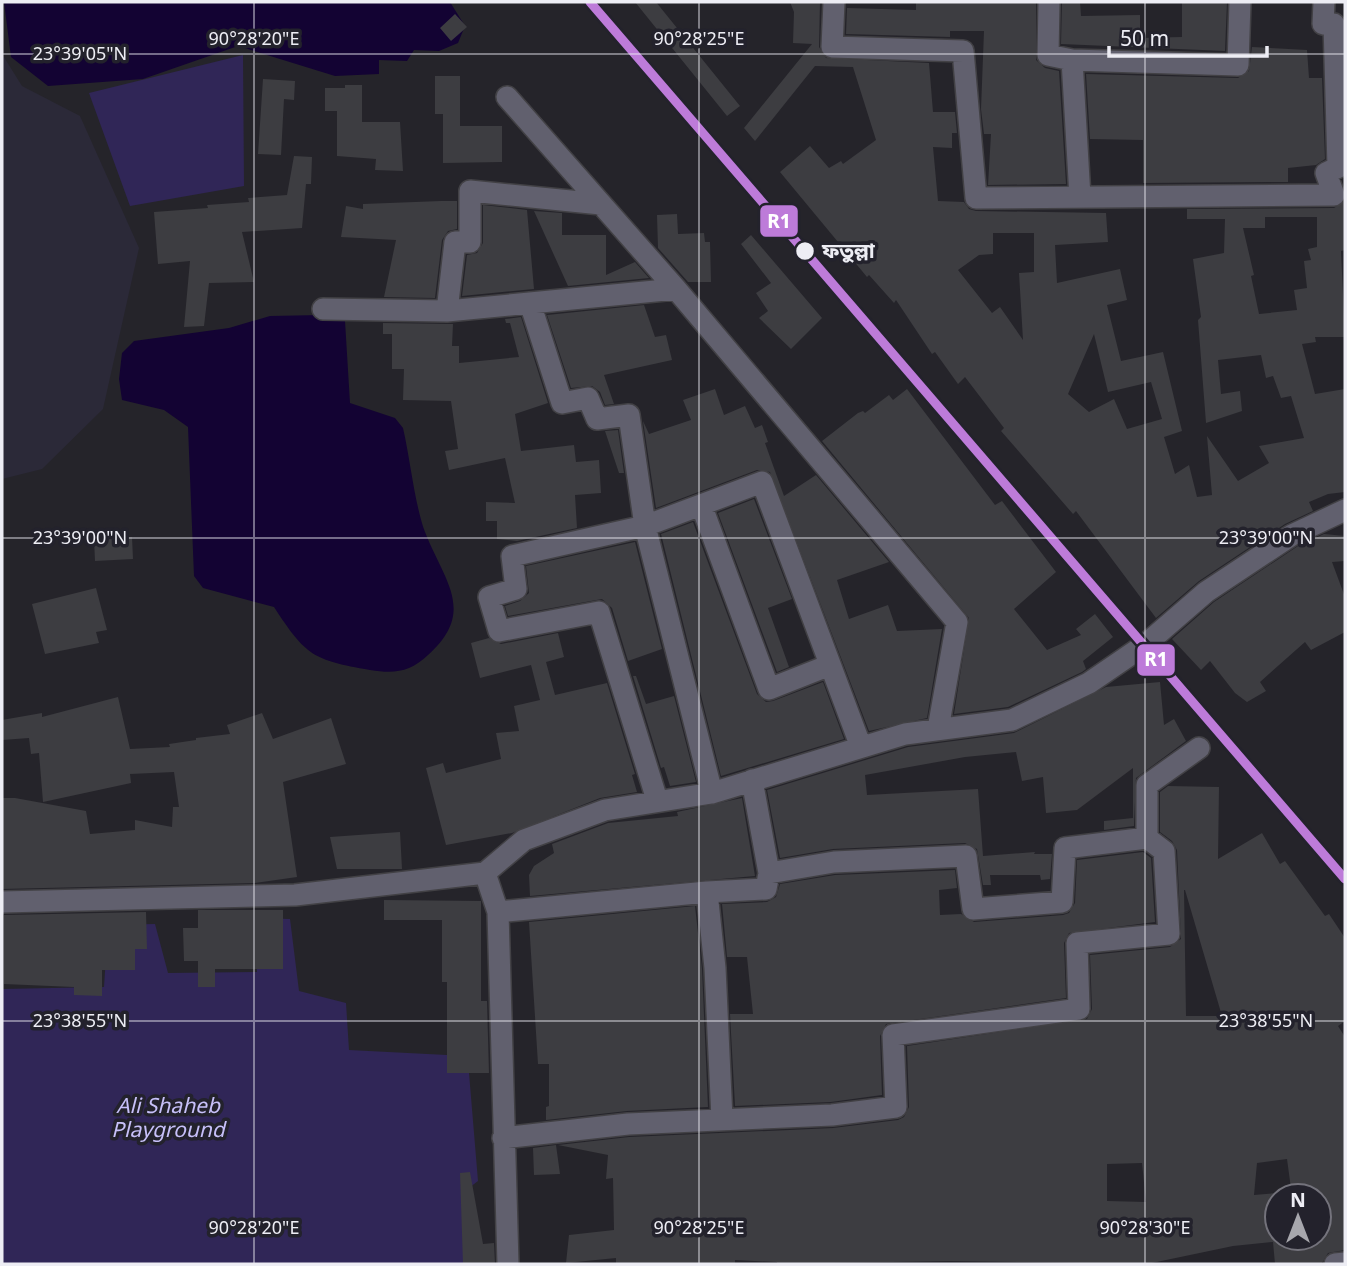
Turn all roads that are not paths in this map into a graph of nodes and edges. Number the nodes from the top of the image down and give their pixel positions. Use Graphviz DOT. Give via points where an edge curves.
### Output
graph roads {
  1 [pos="834,2"];
  2 [pos="1049,2"];
  3 [pos="1240,2"];
  4 [pos="1324,2"];
  5 [pos="1339,23"];
  6 [pos="1072,60"];
  7 [pos="507,97"];
  8 [pos="1342,165"];
  9 [pos="1080,197"];
  10 [pos="601,204"];
  11 [pos="676,289"];
  12 [pos="530,303"];
  13 [pos="323,309"];
  14 [pos="447,311"];
  15 [pos="702,507"];
  16 [pos="1345,510"];
  17 [pos="645,526"];
  18 [pos="830,665"];
  19 [pos="938,729"];
  20 [pos="861,747"];
  21 [pos="1199,748"];
  22 [pos="752,780"];
  23 [pos="712,793"];
  24 [pos="657,800"];
  25 [pos="1147,838"];
  26 [pos="485,873"];
  27 [pos="769,873"];
  28 [pos="707,892"];
  29 [pos="2,902"];
  30 [pos="498,912"];
  31 [pos="722,1119"];
  32 [pos="503,1138"];
  33 [pos="508,1264"];
  34 [pos="1335,1264"];
  35 [pos="1345,1264"];
  1 -- 9 [label="street" via="832,47 963,51 976,198"];
  2 -- 6 [label="street" via="1048,55"];
  3 -- 6 [label="street" via="1238,65"];
  4 -- 5 [label="street" via="1323,24"];
  5 -- 8 [label="street"];
  6 -- 9 [label="street"];
  7 -- 10 [label="street"];
  8 -- 9 [label="street" via="1326,173 1334,195"];
  10 -- 11 [label="street"];
  10 -- 14 [label="street" via="470,191 470,242 455,242"];
  11 -- 12 [label="street"];
  11 -- 19 [label="street" via="957,622"];
  12 -- 14 [label="street"];
  12 -- 17 [label="street" via="562,403 588,398 597,419 629,415"];
  13 -- 14 [label="street"];
  15 -- 17 [label="street"];
  15 -- 18 [label="street" via="769,689"];
  15 -- 18 [label="street" via="762,482"];
  16 -- 19 [label="street" via="1292,535 1206,592 1146,645 1089,683 1012,720"];
  17 -- 23 [label="street"];
  17 -- 24 [label="street" via="512,556 516,589 489,597 499,631 599,612"];
  18 -- 20 [label="street"];
  19 -- 20 [label="street"];
  20 -- 22 [label="street"];
  21 -- 25 [label="street" via="1147,785"];
  22 -- 23 [label="street"];
  22 -- 27 [label="street"];
  23 -- 24 [label="street"];
  24 -- 26 [label="street" via="605,810 524,840"];
  25 -- 27 [label="street" via="1065,848 1062,902 973,909 966,856 834,862"];
  25 -- 31 [label="street" via="1164,851 1169,934 1077,943 1079,1009 893,1035 896,1107 832,1115"];
  26 -- 29 [label="street" via="295,895"];
  26 -- 30 [label="street"];
  27 -- 28 [label="street" via="766,888"];
  28 -- 30 [label="street"];
  28 -- 31 [label="street"];
  30 -- 32 [label="street"];
  31 -- 32 [label="street"];
  32 -- 33 [label="street"];
  34 -- 35 [label="street"];
}
